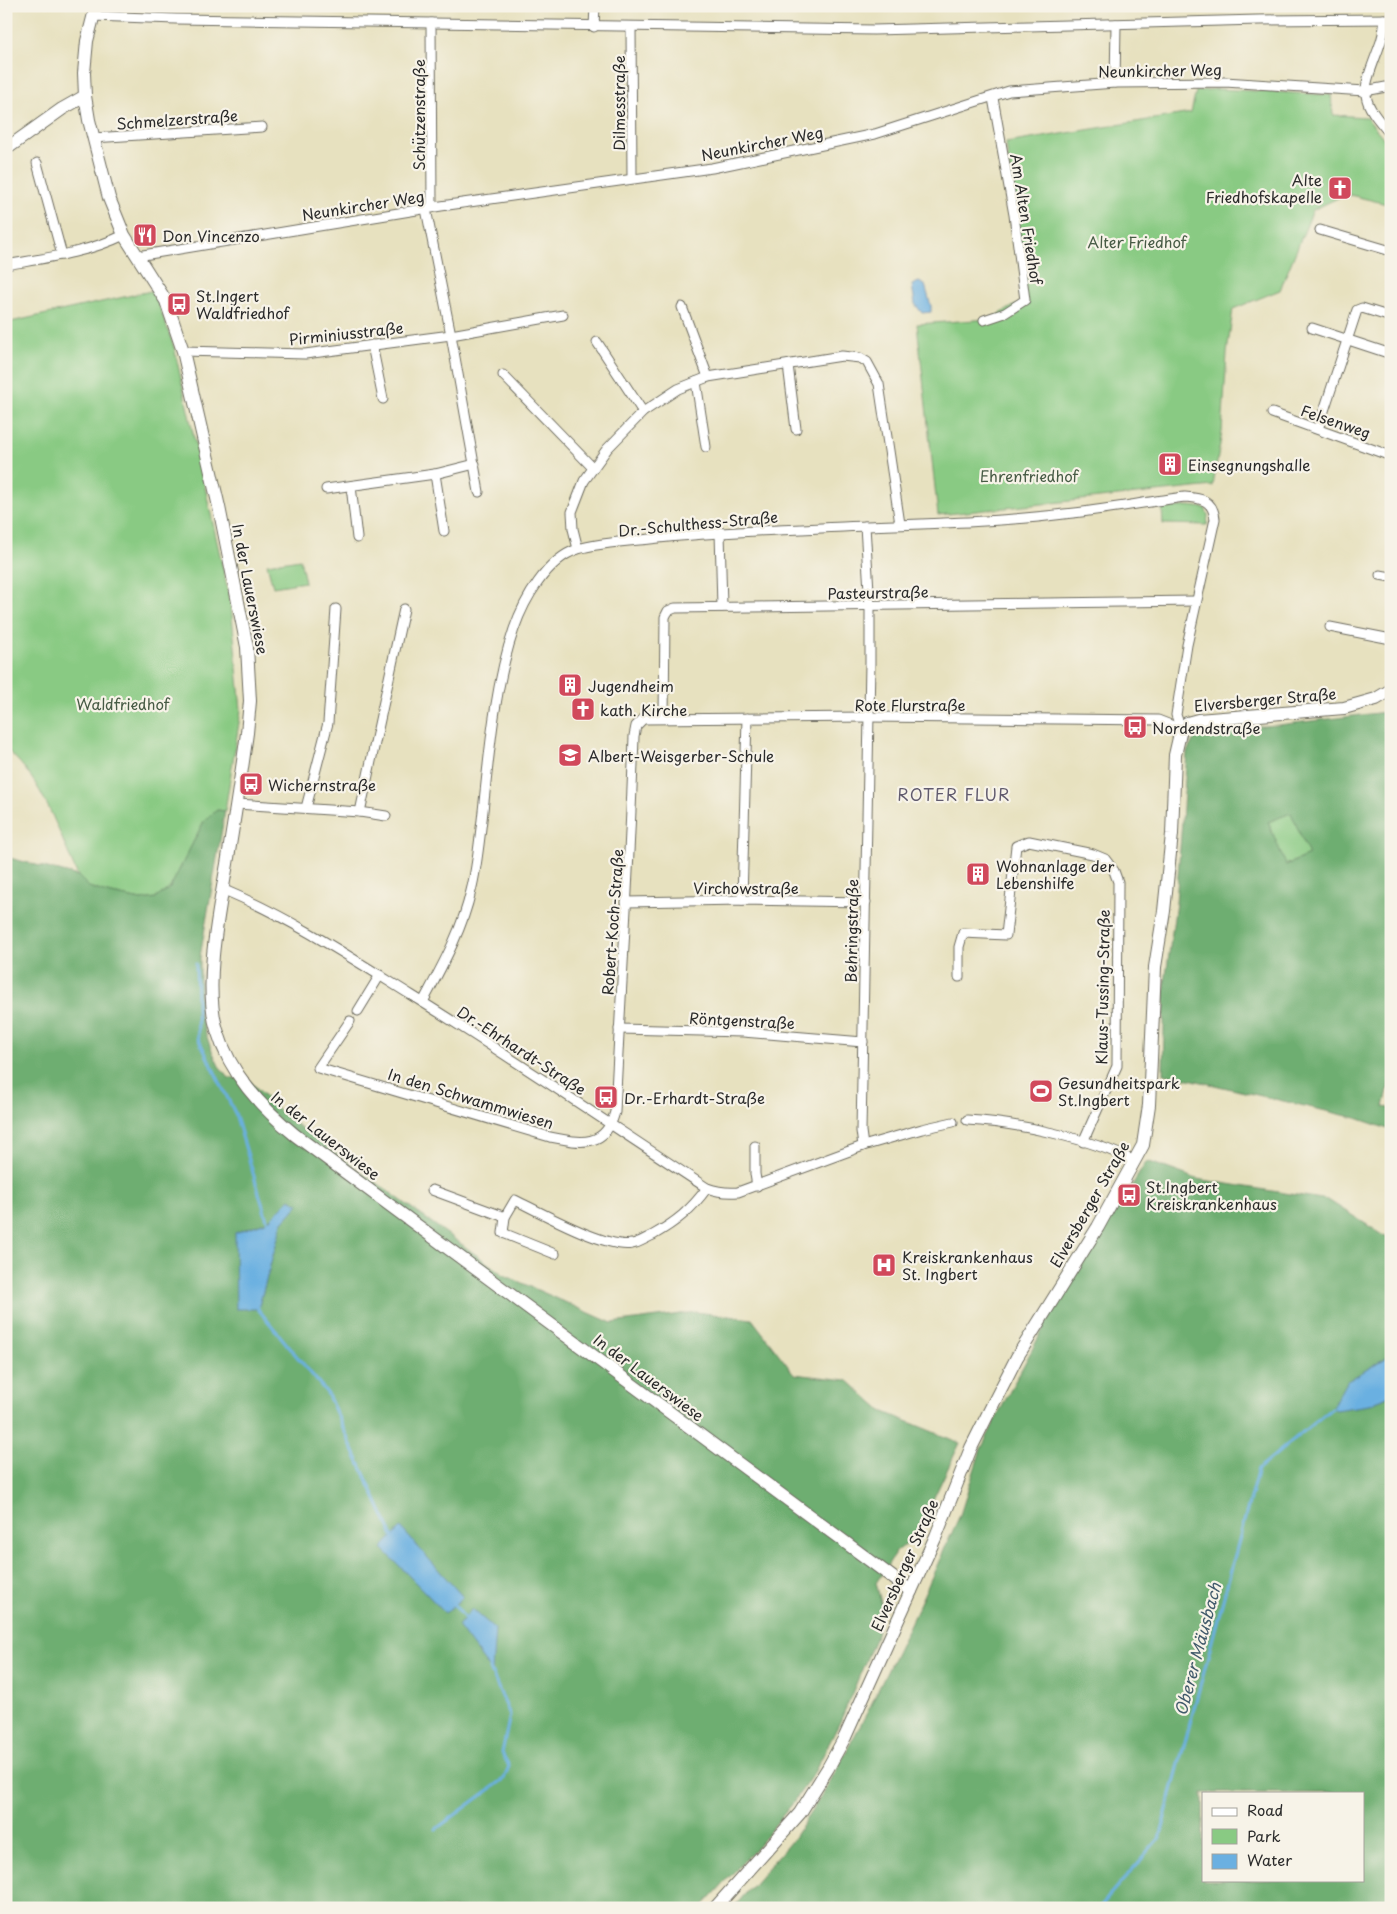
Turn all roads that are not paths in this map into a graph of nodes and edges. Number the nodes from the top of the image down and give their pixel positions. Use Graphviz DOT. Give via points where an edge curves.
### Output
graph roads {
  1 [pos="594,6"];
  2 [pos="94,11"];
  3 [pos="1387,19"];
  4 [pos="431,23"];
  5 [pos="1116,24"];
  6 [pos="594,27"];
  7 [pos="631,27"];
  8 [pos="1115,83"];
  9 [pos="1391,86"];
  10 [pos="1366,91"];
  11 [pos="85,96"];
  12 [pos="993,98"];
  13 [pos="262,127"];
  14 [pos="1391,135"];
  15 [pos="93,138"];
  16 [pos="6,149"];
  17 [pos="37,163"];
  18 [pos="632,178"];
  19 [pos="429,208"];
  20 [pos="1320,230"];
  21 [pos="124,236"];
  22 [pos="1391,251"];
  23 [pos="62,255"];
  24 [pos="137,256"];
  25 [pos="6,265"];
  26 [pos="682,307"];
  27 [pos="563,314"];
  28 [pos="1391,317"];
  29 [pos="984,320"];
  30 [pos="1312,328"];
  31 [pos="451,335"];
  32 [pos="1347,341"];
  33 [pos="597,342"];
  34 [pos="372,345"];
  35 [pos="183,351"];
  36 [pos="1391,354"];
  37 [pos="788,365"];
  38 [pos="503,375"];
  39 [pos="708,377"];
  40 [pos="696,382"];
  41 [pos="383,400"];
  42 [pos="643,412"];
  43 [pos="1272,413"];
  44 [pos="1318,429"];
  45 [pos="796,430"];
  46 [pos="706,447"];
  47 [pos="1391,455"];
  48 [pos="475,464"];
  49 [pos="593,468"];
  50 [pos="435,474"];
  51 [pos="351,486"];
  52 [pos="326,489"];
  53 [pos="479,492"];
  54 [pos="900,524"];
  55 [pos="865,526"];
  56 [pos="444,531"];
  57 [pos="720,532"];
  58 [pos="357,538"];
  59 [pos="578,549"];
  60 [pos="1380,574"];
  61 [pos="1391,577"];
  62 [pos="1196,601"];
  63 [pos="722,607"];
  64 [pos="870,607"];
  65 [pos="336,609"];
  66 [pos="404,609"];
  67 [pos="1330,627"];
  68 [pos="1391,639"];
  69 [pos="1391,690"];
  70 [pos="869,717"];
  71 [pos="664,718"];
  72 [pos="747,718"];
  73 [pos="638,722"];
  74 [pos="1181,730"];
  75 [pos="236,804"];
  76 [pos="306,808"];
  77 [pos="360,812"];
  78 [pos="386,816"];
  79 [pos="222,890"];
  80 [pos="742,900"];
  81 [pos="626,902"];
  82 [pos="866,902"];
  83 [pos="380,975"];
  84 [pos="959,977"];
  85 [pos="423,1002"];
  86 [pos="358,1010"];
  87 [pos="350,1021"];
  88 [pos="619,1029"];
  89 [pos="863,1042"];
  90 [pos="967,1120"];
  91 [pos="953,1122"];
  92 [pos="610,1124"];
  93 [pos="1083,1142"];
  94 [pos="755,1146"];
  95 [pos="864,1146"];
  96 [pos="1134,1161"];
  97 [pos="757,1186"];
  98 [pos="707,1188"];
  99 [pos="432,1190"];
  100 [pos="505,1217"];
  101 [pos="555,1254"];
  102 [pos="911,1591"];
  103 [pos="715,1908"];
  1 -- 6 [label="street"];
  2 -- 4 [label="street" via="176,20"];
  2 -- 11 [label="street, In der Lauerswiese" via="85,55"];
  3 -- 5 [label="street"];
  3 -- 10 [label="street"];
  4 -- 6 [label="street"];
  4 -- 19 [label="street, Schützenstraße"];
  5 -- 7 [label="street" via="874,30"];
  5 -- 8 [label="street"];
  6 -- 7 [label="street"];
  7 -- 18 [label="street, Dilmesstraße"];
  8 -- 10 [label="street, Neunkircher Weg" via="1225,82"];
  8 -- 12 [label="street, Neunkircher Weg" via="1009,92"];
  9 -- 10 [label="street, Neunkircher Weg"];
  10 -- 14 [label="street" via="1370,110"];
  11 -- 15 [label="street, In der Lauerswiese"];
  11 -- 16 [label="street"];
  12 -- 18 [label="street, Neunkircher Weg" via="875,134 712,168"];
  12 -- 29 [label="street, Am Alten Friedhof" via="1025,300 1005,313"];
  13 -- 15 [label="street, Schmelzerstraße"];
  15 -- 21 [label="street, In der Lauerswiese" via="109,198"];
  17 -- 23 [label="street"];
  18 -- 19 [label="street, Neunkircher Weg"];
  19 -- 24 [label="street, Neunkircher Weg"];
  19 -- 31 [label="street, Schützenstraße"];
  20 -- 22 [label="street"];
  21 -- 23 [label="street"];
  21 -- 24 [label="street, In der Lauerswiese"];
  23 -- 25 [label="street"];
  24 -- 35 [label="street, In der Lauerswiese" via="166,301"];
  26 -- 39 [label="street"];
  27 -- 31 [label="street, Pirminiusstraße"];
  28 -- 32 [label="street" via="1359,308"];
  30 -- 32 [label="street"];
  31 -- 34 [label="street, Pirminiusstraße"];
  31 -- 48 [label="street, Schützenstraße"];
  32 -- 36 [label="street"];
  32 -- 44 [label="street"];
  33 -- 42 [label="street"];
  34 -- 35 [label="street, Pirminiusstraße" via="305,354"];
  34 -- 41 [label="street"];
  35 -- 75 [label="street, In der Lauerswiese" via="248,647 250,701"];
  37 -- 39 [label="street"];
  37 -- 45 [label="street"];
  37 -- 54 [label="street" via="850,356 860,358 872,368 879,384"];
  38 -- 49 [label="street"];
  39 -- 40 [label="street"];
  40 -- 42 [label="street"];
  40 -- 46 [label="street"];
  42 -- 49 [label="street"];
  43 -- 44 [label="street, Felsenweg"];
  44 -- 47 [label="street, Felsenweg"];
  48 -- 50 [label="street"];
  48 -- 53 [label="street, Schützenstraße"];
  49 -- 59 [label="street" via="584,480 572,512"];
  50 -- 51 [label="street"];
  50 -- 56 [label="street"];
  51 -- 52 [label="street"];
  51 -- 58 [label="street"];
  54 -- 55 [label="street, Dr.-Schulthess-Straße"];
  54 -- 62 [label="street, Dr.-Schulthess-Straße" via="976,522 1197,498 1214,510 1215,519"];
  55 -- 57 [label="street, Dr.-Schulthess-Straße"];
  55 -- 64 [label="street, Behringstraße"];
  57 -- 59 [label="street, Dr.-Schulthess-Straße"];
  57 -- 63 [label="street"];
  59 -- 85 [label="street, Dr.-Schulthess-Straße" via="537,583 513,634 498,698 472,890 460,929"];
  60 -- 61 [label="street"];
  62 -- 64 [label="street, Pasteurstraße"];
  62 -- 74 [label="street" via="1176,715"];
  63 -- 64 [label="street, Pasteurstraße"];
  63 -- 71 [label="street, Pasteurstraße" via="675,608 664,617"];
  64 -- 70 [label="street, Behringstraße"];
  65 -- 76 [label="street" via="328,723"];
  66 -- 77 [label="street"];
  67 -- 68 [label="street"];
  69 -- 74 [label="street, Elversberger Straße" via="1376,699 1344,708 1198,720"];
  70 -- 72 [label="street, Rote Flurstraße"];
  70 -- 74 [label="street, Rote Flurstraße" via="1158,720"];
  70 -- 82 [label="street, Behringstraße"];
  71 -- 72 [label="street, Rote Flurstraße"];
  71 -- 73 [label="street, Rote Flurstraße"];
  72 -- 80 [label="street"];
  73 -- 81 [label="street, Robert-Koch-Straße" via="634,736"];
  74 -- 96 [label="street, Elversberger Straße" via="1175,755 1172,834 1155,967 1146,1133"];
  75 -- 76 [label="street"];
  75 -- 79 [label="street, In der Lauerswiese"];
  76 -- 77 [label="street"];
  77 -- 78 [label="street"];
  79 -- 83 [label="street, Dr.-Ehrhardt-Straße" via="273,912"];
  79 -- 102 [label="street, In der Lauerswiese" via="213,966 212,1008 216,1028 229,1059 243,1084 260,1104 295,1135"];
  80 -- 81 [label="street, Virchowstraße"];
  80 -- 82 [label="street, Virchowstraße"];
  81 -- 88 [label="street, Robert-Koch-Straße"];
  82 -- 89 [label="street, Behringstraße"];
  83 -- 85 [label="street, Dr.-Ehrhardt-Straße"];
  83 -- 86 [label="street"];
  84 -- 93 [label="street, Klaus-Tussing-Straße" via="959,947 963,934 1006,935 1016,846 1029,841 1105,859 1118,882 1117,1066"];
  85 -- 92 [label="street, Dr.-Ehrhardt-Straße"];
  87 -- 92 [label="street, In den Schwammwiesen" via="318,1068 569,1141 585,1143 596,1139"];
  88 -- 89 [label="street, Röntgenstraße" via="743,1032"];
  88 -- 92 [label="street, Robert-Koch-Straße" via="615,1112"];
  89 -- 95 [label="street, Behringstraße" via="861,1130"];
  90 -- 93 [label="street" via="1023,1127"];
  91 -- 95 [label="street, Dr.-Ehrhardt-Straße"];
  92 -- 98 [label="street, Dr.-Ehrhardt-Straße"];
  93 -- 96 [label="street"];
  94 -- 97 [label="street"];
  95 -- 97 [label="street, Dr.-Ehrhardt-Straße"];
  96 -- 102 [label="street, Elversberger Straße" via="992,1404"];
  97 -- 98 [label="street, Dr.-Ehrhardt-Straße" via="726,1193"];
  98 -- 100 [label="street" via="673,1223 632,1244 606,1240 578,1230 514,1200"];
  99 -- 100 [label="street"];
  100 -- 101 [label="street" via="503,1233"];
  102 -- 103 [label="street, Elversberger Straße" via="828,1768 800,1813"];
}
